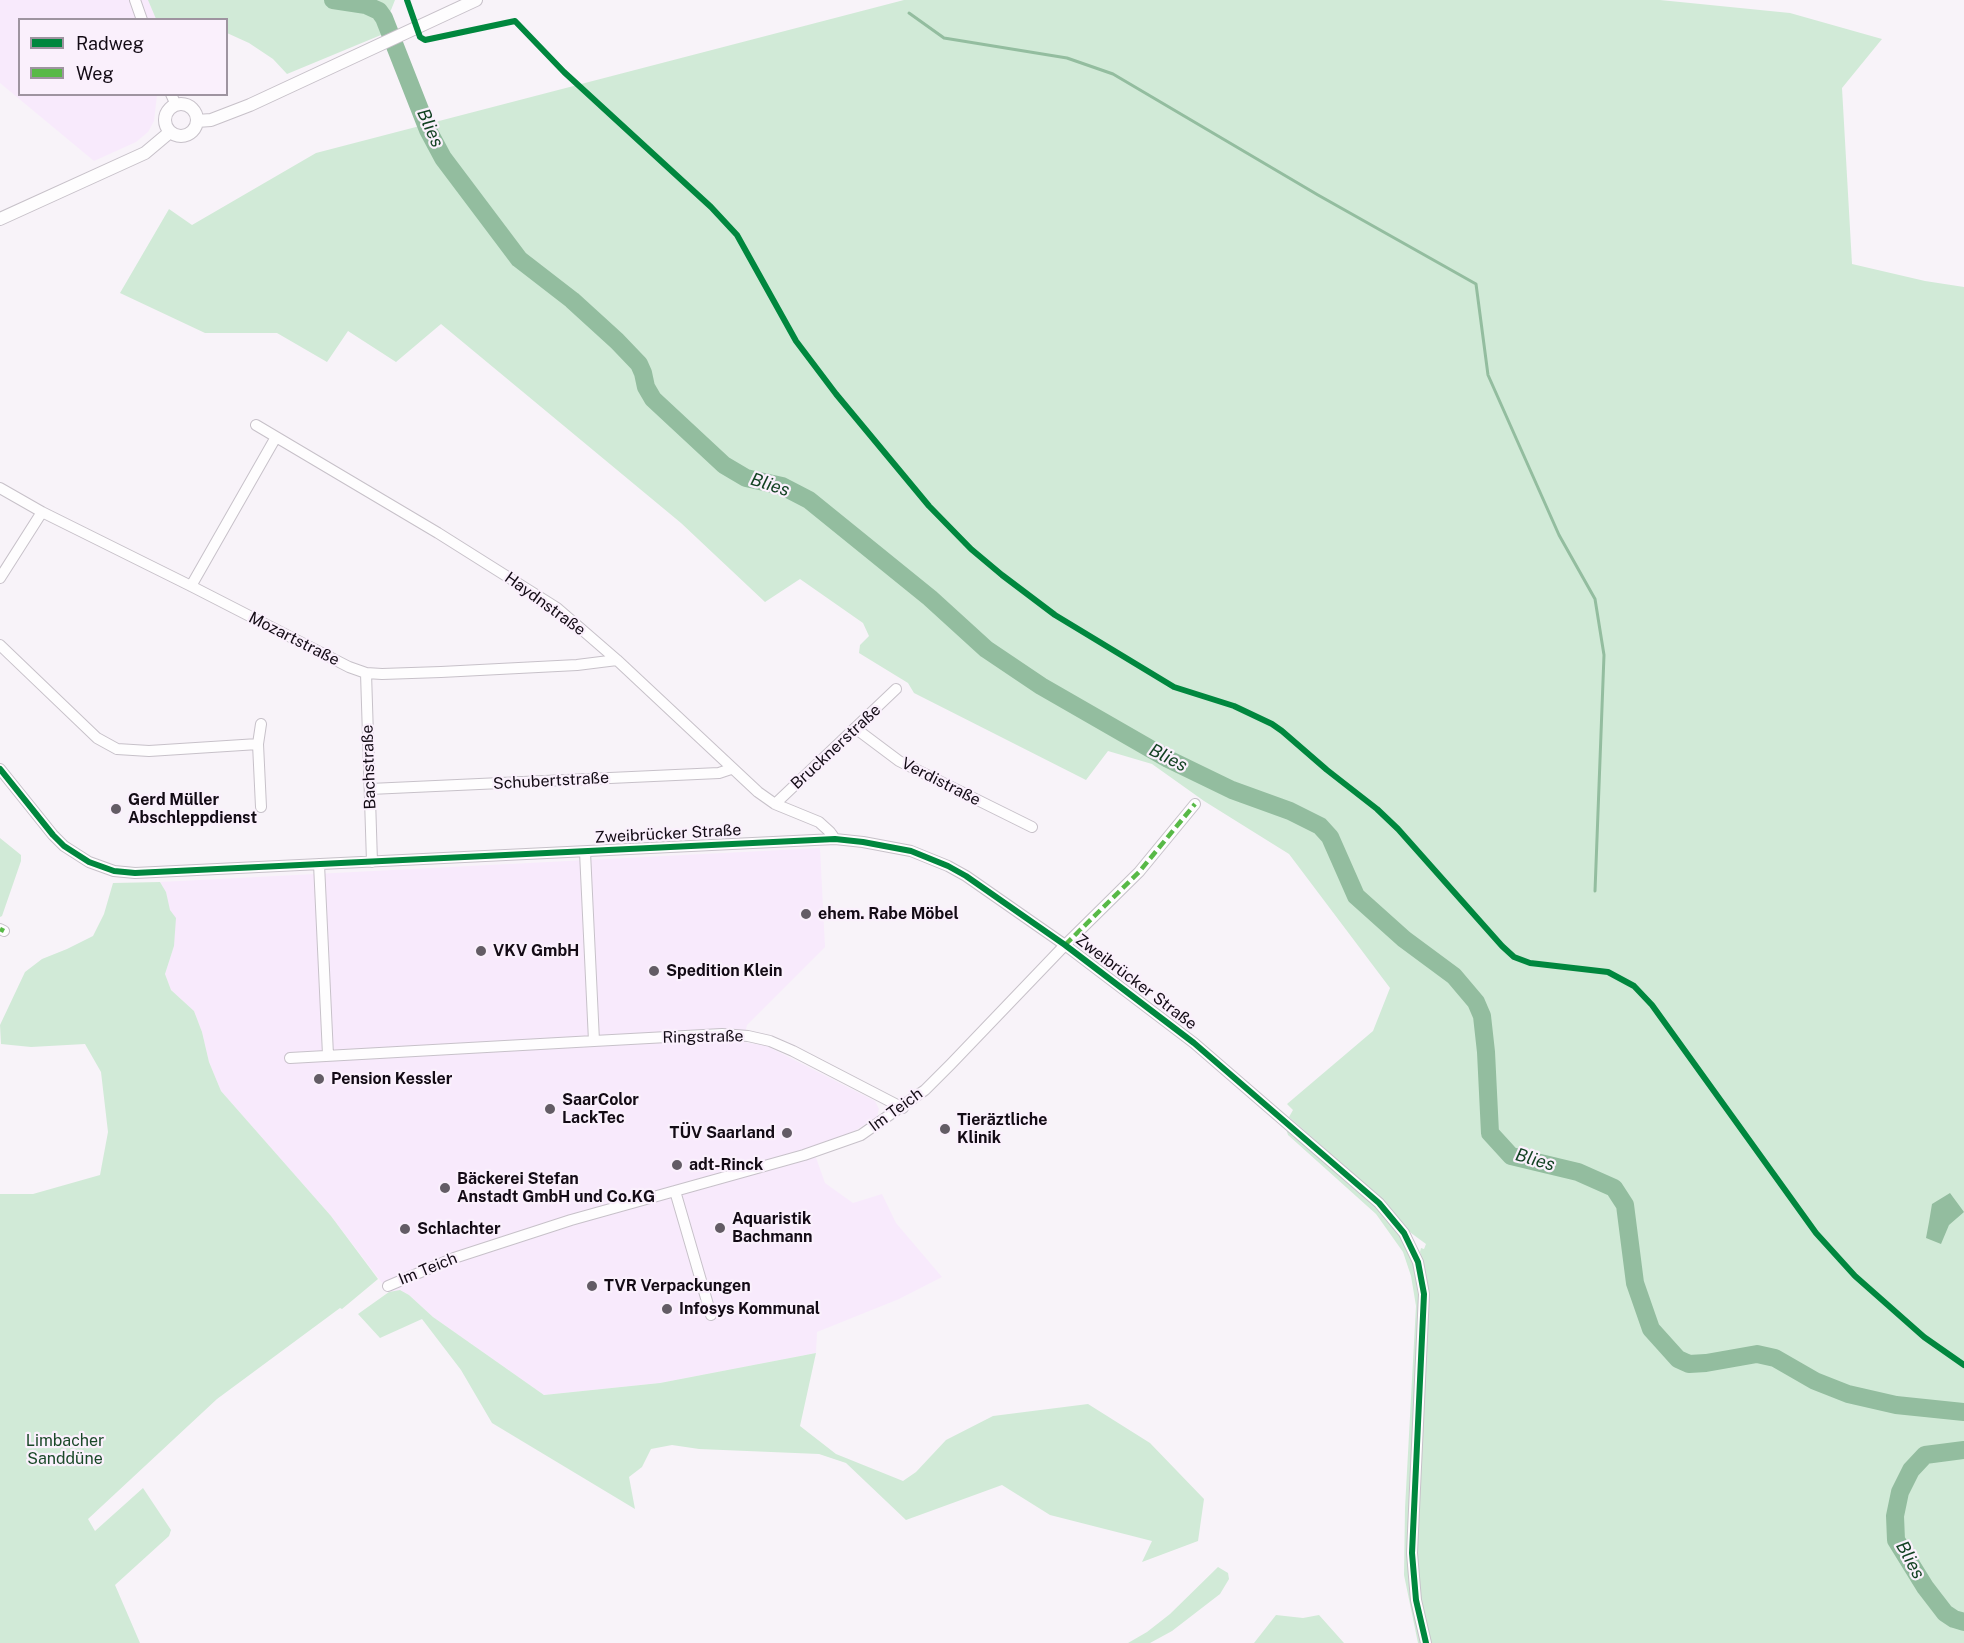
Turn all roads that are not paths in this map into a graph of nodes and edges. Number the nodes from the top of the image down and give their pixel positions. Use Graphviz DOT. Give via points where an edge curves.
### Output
graph roads {
  1 [pos="135,0"];
  2 [pos="476,0"];
  3 [pos="141,18"];
  4 [pos="173,100"];
  5 [pos="197,122"];
  6 [pos="170,132"];
  7 [pos="0,219"];
  8 [pos="256,425"];
  9 [pos="276,437"];
  10 [pos="0,488"];
  11 [pos="42,512"];
  12 [pos="0,578"];
  13 [pos="191,586"];
  14 [pos="0,645"];
  15 [pos="617,660"];
  16 [pos="366,673"];
  17 [pos="896,690"];
  18 [pos="261,724"];
  19 [pos="855,729"];
  20 [pos="258,744"];
  21 [pos="0,769"];
  22 [pos="731,769"];
  23 [pos="4,783"];
  24 [pos="370,789"];
  25 [pos="775,804"];
  26 [pos="1195,804"];
  27 [pos="261,807"];
  28 [pos="1032,827"];
  29 [pos="835,839"];
  30 [pos="585,852"];
  31 [pos="372,862"];
  32 [pos="318,864"];
  33 [pos="1065,945"];
  34 [pos="594,1041"];
  35 [pos="328,1055"];
  36 [pos="290,1058"];
  37 [pos="903,1108"];
  38 [pos="675,1191"];
  39 [pos="388,1286"];
  40 [pos="711,1315"];
  41 [pos="1426,1643"];
  1 -- 3 [label="street"];
  2 -- 5 [label="main road" via="231,113"];
  4 -- 5 [label="main road" via="190,108"];
  4 -- 6 [label="main road" via="165,117"];
  5 -- 6 [label="main road" via="186,135"];
  6 -- 7 [label="main road" via="145,153"];
  8 -- 9 [label="street, Haydnstraße"];
  9 -- 13 [label="street"];
  9 -- 15 [label="street, Haydnstraße" via="528,589 576,623"];
  10 -- 11 [label="street, Mozartstraße"];
  11 -- 12 [label="street"];
  11 -- 13 [label="street, Mozartstraße"];
  13 -- 16 [label="street, Mozartstraße"];
  14 -- 20 [label="street" via="97,738 117,749 149,751"];
  15 -- 16 [label="street, Mozartstraße"];
  15 -- 22 [label="street, Haydnstraße"];
  16 -- 24 [label="street, Bachstraße"];
  17 -- 19 [label="street, Brucknerstraße"];
  18 -- 20 [label="street"];
  19 -- 25 [label="street, Brucknerstraße"];
  19 -- 28 [label="street, Verdistraße" via="899,761"];
  20 -- 27 [label="street"];
  21 -- 23 [label="street, Zweibrücker Straße"];
  22 -- 24 [label="street, Schubertstraße"];
  22 -- 25 [label="street, Haydnstraße"];
  23 -- 32 [label="street, Zweibrücker Straße" via="64,846 88,862 114,871"];
  24 -- 31 [label="street, Bachstraße"];
  25 -- 29 [label="street, Haydnstraße" via="819,822"];
  26 -- 33 [label="street, Im Teich" via="1139,872"];
  29 -- 30 [label="street, Zweibrücker Straße"];
  29 -- 33 [label="street, Zweibrücker Straße" via="911,851 948,866 1004,900"];
  30 -- 31 [label="street, Zweibrücker Straße"];
  30 -- 34 [label="street"];
  31 -- 32 [label="street, Zweibrücker Straße"];
  32 -- 35 [label="street"];
  33 -- 37 [label="street, Im Teich" via="951,1064"];
  33 -- 41 [label="street, Zweibrücker Straße" via="1194,1043 1290,1124 1392,1216 1411,1246 1424,1294 1412,1553 1416,1600"];
  34 -- 35 [label="street, Ringstraße"];
  34 -- 37 [label="street, Ringstraße" via="748,1036 793,1051"];
  35 -- 36 [label="street, Ringstraße"];
  37 -- 38 [label="street, Im Teich" via="836,1146"];
  38 -- 39 [label="street, Im Teich" via="501,1242"];
  38 -- 40 [label="street"];
}
